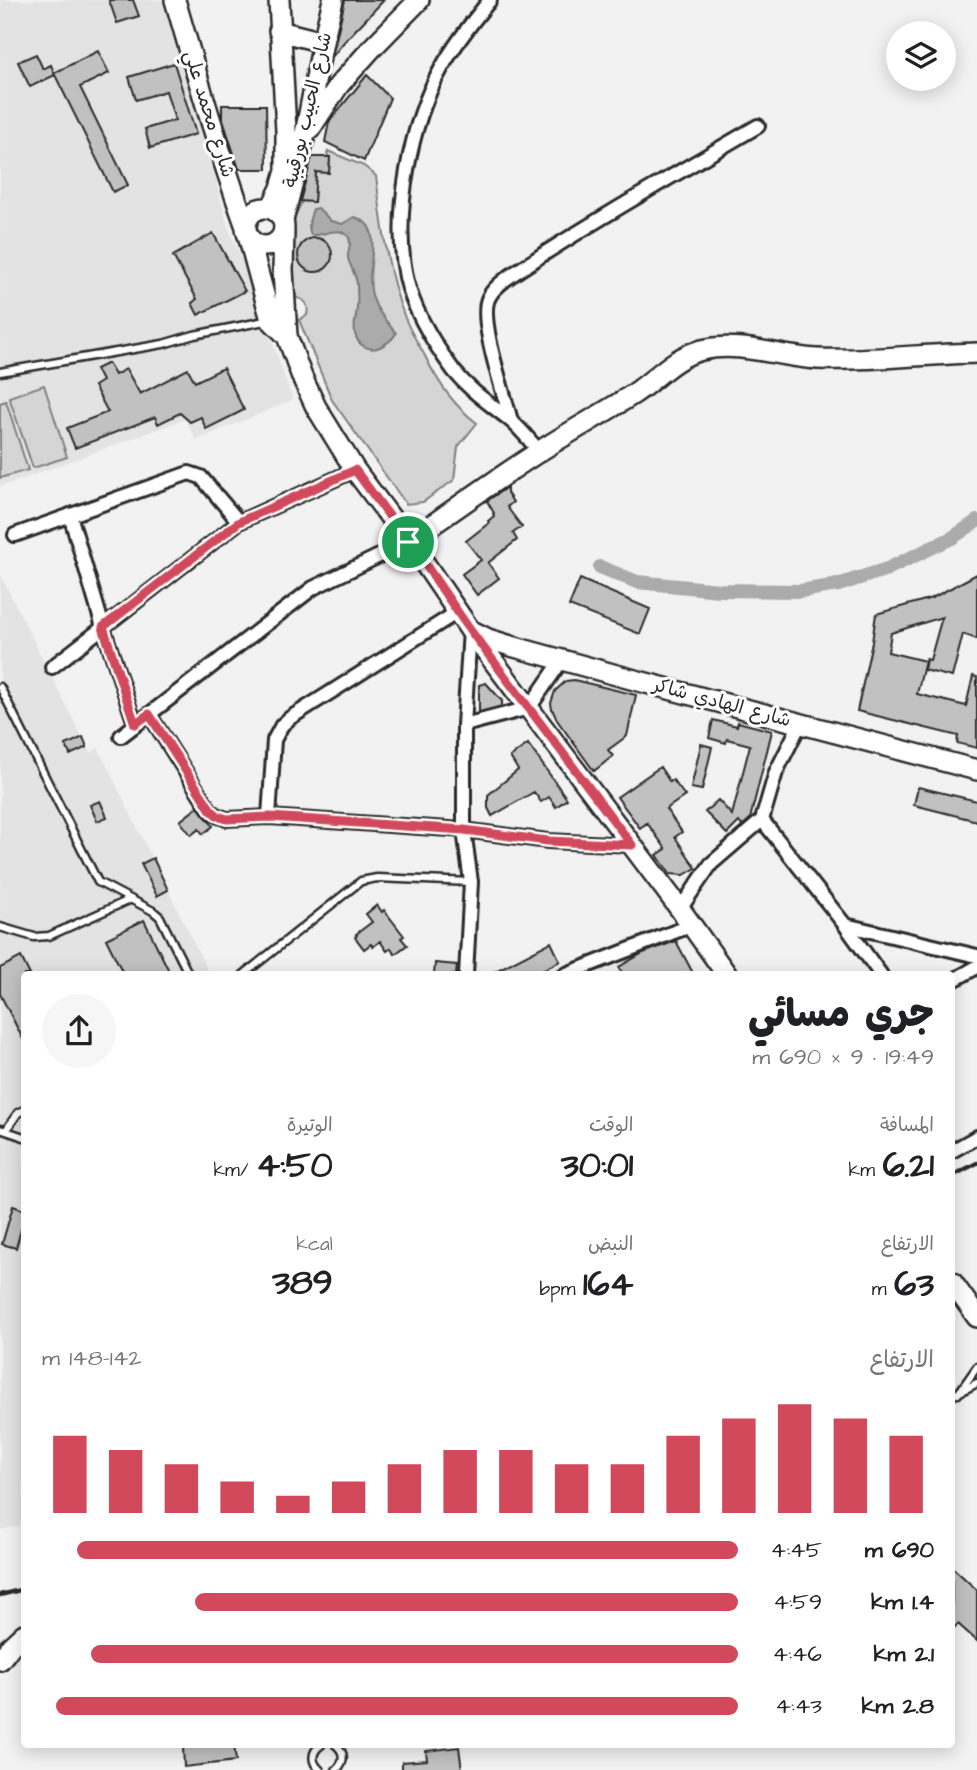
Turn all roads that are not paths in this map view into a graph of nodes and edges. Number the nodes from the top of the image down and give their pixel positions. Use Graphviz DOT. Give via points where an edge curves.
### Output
graph roads {
  1 [pos="175,0"];
  2 [pos="279,0"];
  3 [pos="333,0"];
  4 [pos="419,0"];
  5 [pos="490,0"];
  6 [pos="279,31"];
  7 [pos="323,42"];
  8 [pos="758,126"];
  9 [pos="304,139"];
  10 [pos="228,177"];
  11 [pos="276,217"];
  12 [pos="247,231"];
  13 [pos="278,317"];
  14 [pos="977,354"];
  15 [pos="0,372"];
  16 [pos="511,421"];
  17 [pos="539,451"];
  18 [pos="355,470"];
  19 [pos="70,515"];
  20 [pos="239,522"];
  21 [pos="15,535"];
  22 [pos="408,542"];
  23 [pos="458,611"];
  24 [pos="103,627"];
  25 [pos="470,630"];
  26 [pos="562,660"];
  27 [pos="52,667"];
  28 [pos="0,687"];
  29 [pos="529,708"];
  30 [pos="149,714"];
  31 [pos="135,724"];
  32 [pos="800,724"];
  33 [pos="464,725"];
  34 [pos="121,736"];
  35 [pos="977,770"];
  36 [pos="270,817"];
  37 [pos="762,820"];
  38 [pos="464,830"];
  39 [pos="632,845"];
  40 [pos="471,882"];
  41 [pos="129,900"];
  42 [pos="680,909"];
  43 [pos="692,925"];
  44 [pos="845,925"];
  45 [pos="0,927"];
  46 [pos="977,956"];
  47 [pos="977,967"];
  48 [pos="187,971"];
  49 [pos="248,971"];
  50 [pos="466,971"];
  51 [pos="581,971"];
  52 [pos="724,971"];
  53 [pos="878,971"];
  54 [pos="955,979"];
  55 [pos="21,1112"];
  56 [pos="3,1130"];
  57 [pos="21,1136"];
  58 [pos="977,1137"];
  59 [pos="955,1149"];
  60 [pos="955,1286"];
  61 [pos="977,1317"];
  62 [pos="977,1367"];
  63 [pos="977,1383"];
  64 [pos="955,1395"];
  65 [pos="21,1637"];
  66 [pos="0,1660"];
  67 [pos="317,1748"];
  68 [pos="339,1748"];
  69 [pos="320,1770"];
  70 [pos="336,1770"];
  1 -- 10 [label="street, شارع محمد علي"];
  2 -- 6 [label="street"];
  3 -- 7 [label="street, شارع الحبيب بورقيبة"];
  4 -- 9 [label="street" via="339,85"];
  5 -- 16 [label="street" via="448,58 427,97 408,167 402,244 413,299 441,353 468,387"];
  6 -- 7 [label="street"];
  6 -- 11 [label="street" via="286,171"];
  7 -- 9 [label="street, شارع الحبيب بورقيبة"];
  8 -- 16 [label="street" via="585,227 489,296 486,327"];
  9 -- 11 [label="street, شارع الحبيب بورقيبة"];
  10 -- 11 [label="street"];
  10 -- 12 [label="street, شارع محمد علي"];
  11 -- 12 [label="street" via="254,211"];
  11 -- 12 [label="street" via="276,243 258,245"];
  11 -- 13 [label="street, شارع الحبيب بورقيبة"];
  12 -- 13 [label="street, شارع محمد علي"];
  13 -- 15 [label="lane" via="163,344"];
  13 -- 18 [label="street, شارع الحبيب بورقيبة" via="316,407"];
  14 -- 17 [label="street" via="847,360 747,348 699,350"];
  16 -- 17 [label="street"];
  17 -- 22 [label="street"];
  18 -- 20 [label="street"];
  18 -- 22 [label="street, شارع الحبيب بورقيبة"];
  19 -- 20 [label="street" via="189,473 201,477"];
  19 -- 21 [label="street"];
  19 -- 24 [label="street"];
  20 -- 24 [label="street"];
  22 -- 23 [label="street, شارع الحبيب بورقيبة"];
  22 -- 30 [label="street" via="313,588"];
  23 -- 25 [label="street, شارع الحبيب بورقيبة"];
  23 -- 36 [label="street" via="282,725 274,740"];
  24 -- 27 [label="street"];
  24 -- 31 [label="street"];
  25 -- 26 [label="street, شارع الهادي شاكر"];
  25 -- 29 [label="street, شارع الحبيب بورقيبة"];
  25 -- 33 [label="street"];
  26 -- 29 [label="street"];
  26 -- 32 [label="street, شارع الهادي شاكر"];
  28 -- 41 [label="lane" via="98,882"];
  29 -- 33 [label="street"];
  29 -- 39 [label="street, شارع الحبيب بورقيبة"];
  30 -- 31 [label="street"];
  30 -- 36 [label="street" via="218,816"];
  31 -- 34 [label="street"];
  32 -- 35 [label="street, شارع الهادي شاكر"];
  32 -- 37 [label="street" via="776,772"];
  33 -- 38 [label="street"];
  36 -- 38 [label="street"];
  37 -- 42 [label="street" via="711,864"];
  37 -- 44 [label="street"];
  38 -- 39 [label="street"];
  38 -- 40 [label="street"];
  39 -- 42 [label="street, شارع الحبيب بورقيبة"];
  40 -- 49 [label="lane" via="361,881"];
  40 -- 50 [label="street"];
  41 -- 45 [label="lane" via="50,936 34,937"];
  41 -- 48 [label="lane" via="160,917"];
  42 -- 43 [label="street, شارع الحبيب بورقيبة"];
  43 -- 51 [label="street"];
  43 -- 52 [label="street, شارع الحبيب بورقيبة"];
  44 -- 46 [label="street"];
  44 -- 53 [label="street"];
  47 -- 54 [label="street"];
  55 -- 56 [label="lane"];
  56 -- 57 [label="lane"];
  58 -- 59 [label="street"];
  60 -- 61 [label="street"];
  62 -- 64 [label="lane"];
  63 -- 64 [label="lane"];
  65 -- 66 [label="street"];
  67 -- 69 [label="lane" via="313,1755"];
  68 -- 70 [label="lane" via="343,1760"];
}
